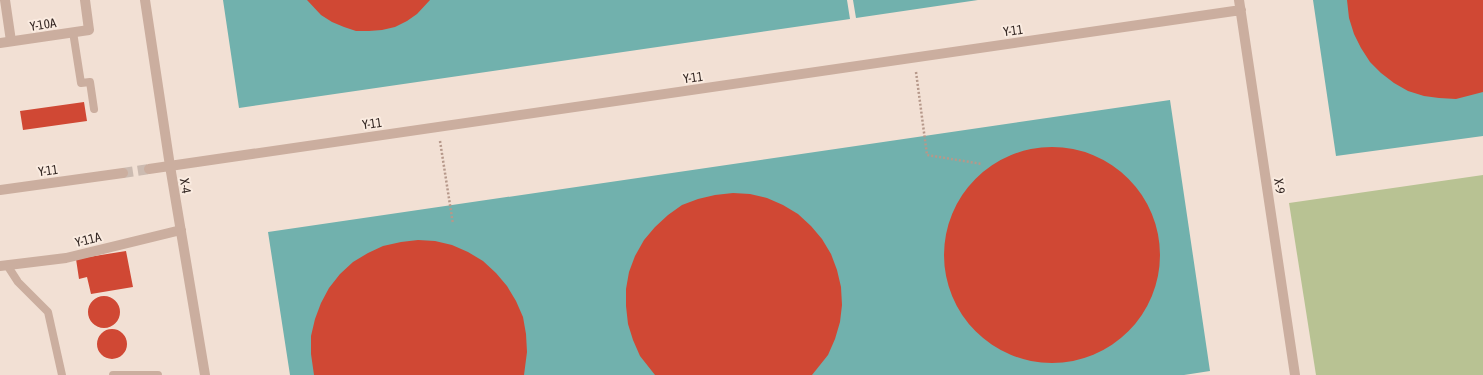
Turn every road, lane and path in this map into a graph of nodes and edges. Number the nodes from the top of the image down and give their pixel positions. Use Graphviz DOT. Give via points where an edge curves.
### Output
graph roads {
  1 [pos="5,0"];
  2 [pos="85,0"];
  3 [pos="145,0"];
  4 [pos="1240,5"];
  5 [pos="73,32"];
  6 [pos="11,42"];
  7 [pos="0,43"];
  8 [pos="914,57"];
  9 [pos="94,109"];
  10 [pos="438,127"];
  11 [pos="982,164"];
  12 [pos="170,166"];
  13 [pos="149,169"];
  14 [pos="123,173"];
  15 [pos="0,190"];
  16 [pos="453,224"];
  17 [pos="181,230"];
  18 [pos="4,266"];
  19 [pos="62,375"];
  20 [pos="113,375"];
  21 [pos="145,375"];
  22 [pos="158,375"];
  23 [pos="205,375"];
  24 [pos="1295,375"];
  1 -- 6 [label="street"];
  2 -- 5 [label="street, Y-10A" via="89,30"];
  3 -- 12 [label="street, X-4"];
  4 -- 8 [label="street, Y-11"];
  4 -- 24 [label="street, X-9"];
  5 -- 6 [label="street, Y-10A"];
  5 -- 9 [label="lane" via="81,83 90,82"];
  6 -- 7 [label="street, Y-10A"];
  8 -- 10 [label="street, Y-11"];
  8 -- 11 [label="path" via="928,155"];
  10 -- 12 [label="street, Y-11"];
  10 -- 16 [label="path"];
  12 -- 13 [label="street, Y-11"];
  12 -- 17 [label="street, X-4"];
  14 -- 15 [label="street, Y-11"];
  17 -- 18 [label="street, Y-11A" via="66,258"];
  17 -- 23 [label="street, X-4"];
  18 -- 19 [label="lane" via="48,312"];
  20 -- 21 [label="lane"];
  21 -- 22 [label="lane"];
}
